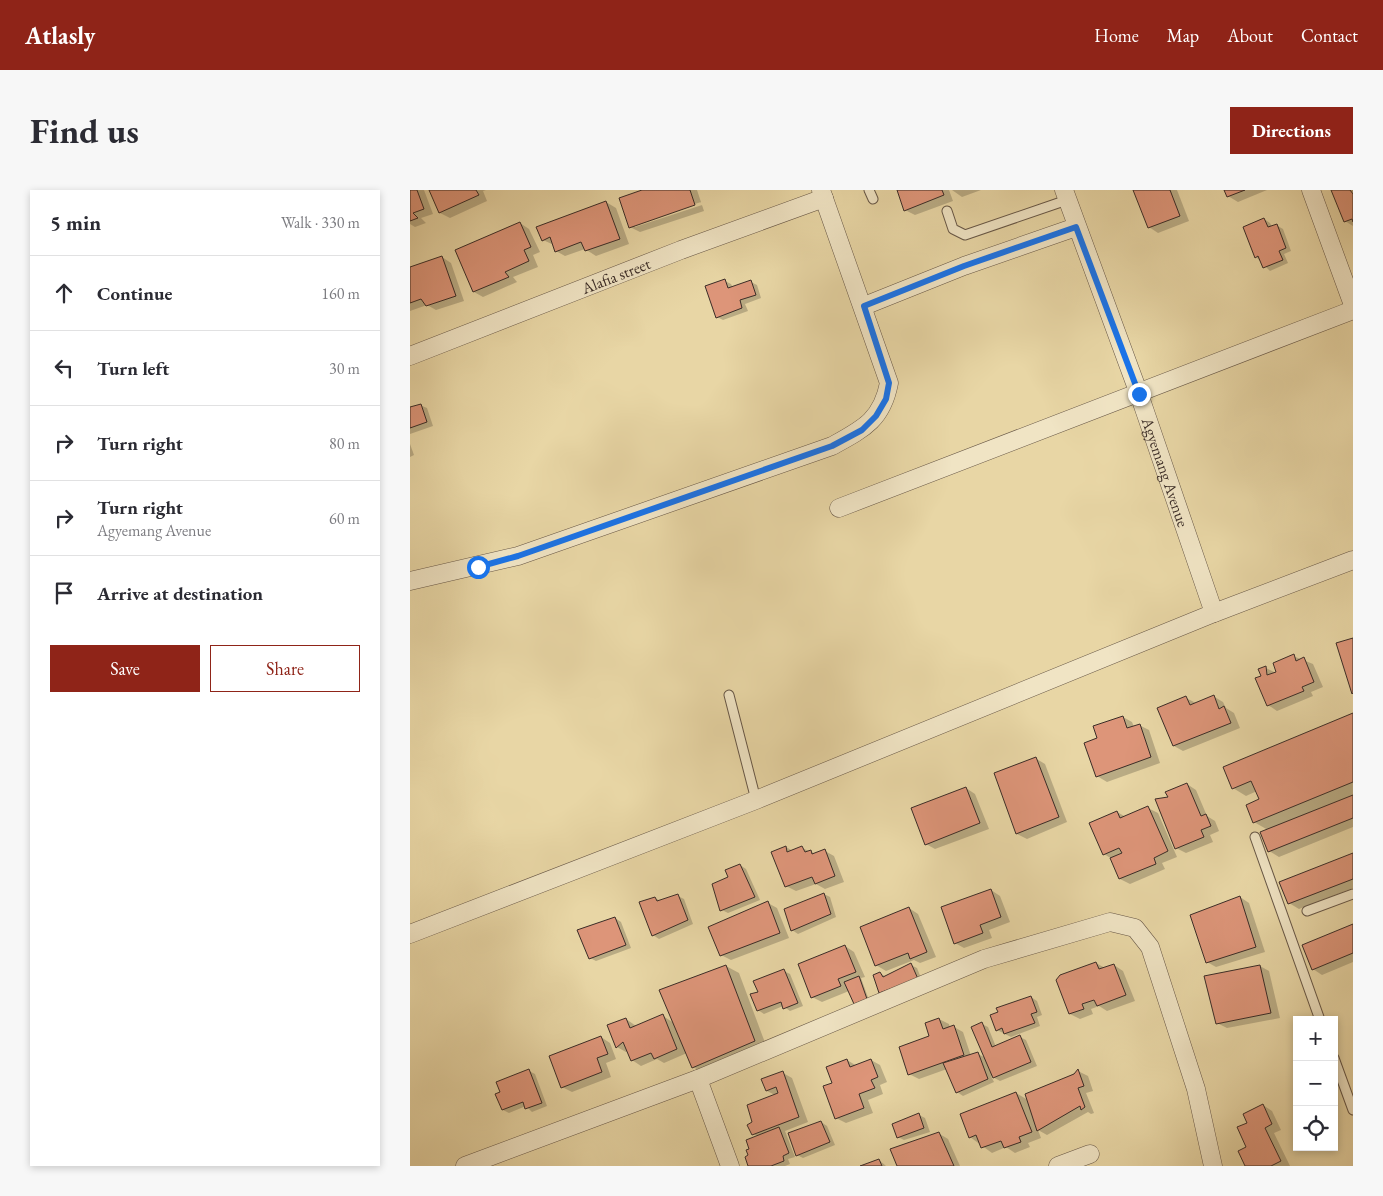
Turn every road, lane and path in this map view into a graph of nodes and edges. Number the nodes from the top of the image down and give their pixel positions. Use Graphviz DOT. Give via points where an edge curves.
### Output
graph roads {
  1 [pos="869,190"];
  2 [pos="1311,190"];
  3 [pos="822,194"];
  4 [pos="1066,195"];
  5 [pos="873,199"];
  6 [pos="947,211"];
  7 [pos="1076,227"];
  8 [pos="1353,305"];
  9 [pos="864,306"];
  10 [pos="1353,310"];
  11 [pos="410,356"];
  12 [pos="1139,394"];
  13 [pos="839,508"];
  14 [pos="1353,560"];
  15 [pos="410,581"];
  16 [pos="1214,613"];
  17 [pos="729,694"];
  18 [pos="756,800"];
  19 [pos="1255,837"];
  20 [pos="1353,894"];
  21 [pos="1307,911"];
  22 [pos="410,934"];
  23 [pos="1319,1016"];
  24 [pos="1335,1061"];
  25 [pos="698,1079"];
  26 [pos="1353,1110"];
  27 [pos="1090,1154"];
  28 [pos="464,1166"];
  29 [pos="730,1166"];
  30 [pos="1058,1166"];
  31 [pos="1213,1166"];
  1 -- 5 [label="lane"];
  2 -- 8 [label="street"];
  3 -- 9 [label="street"];
  3 -- 11 [label="street, Alafia street"];
  4 -- 6 [label="lane" via="965,235 953,229"];
  4 -- 7 [label="street, Agyemang Avenue"];
  7 -- 9 [label="street" via="964,266"];
  7 -- 12 [label="street, Agyemang Avenue"];
  9 -- 15 [label="street" via="889,383 886,399 862,430 832,446 518,556"];
  10 -- 12 [label="street"];
  12 -- 13 [label="street"];
  12 -- 16 [label="street, Agyemang Avenue"];
  14 -- 16 [label="street"];
  16 -- 18 [label="street"];
  17 -- 18 [label="lane"];
  18 -- 22 [label="street"];
  19 -- 23 [label="lane"];
  20 -- 21 [label="lane"];
  24 -- 26 [label="lane"];
  25 -- 28 [label="street"];
  25 -- 29 [label="street"];
  25 -- 31 [label="street" via="984,958 1110,922 1134,928 1150,948 1196,1090"];
  27 -- 30 [label="street"];
}
